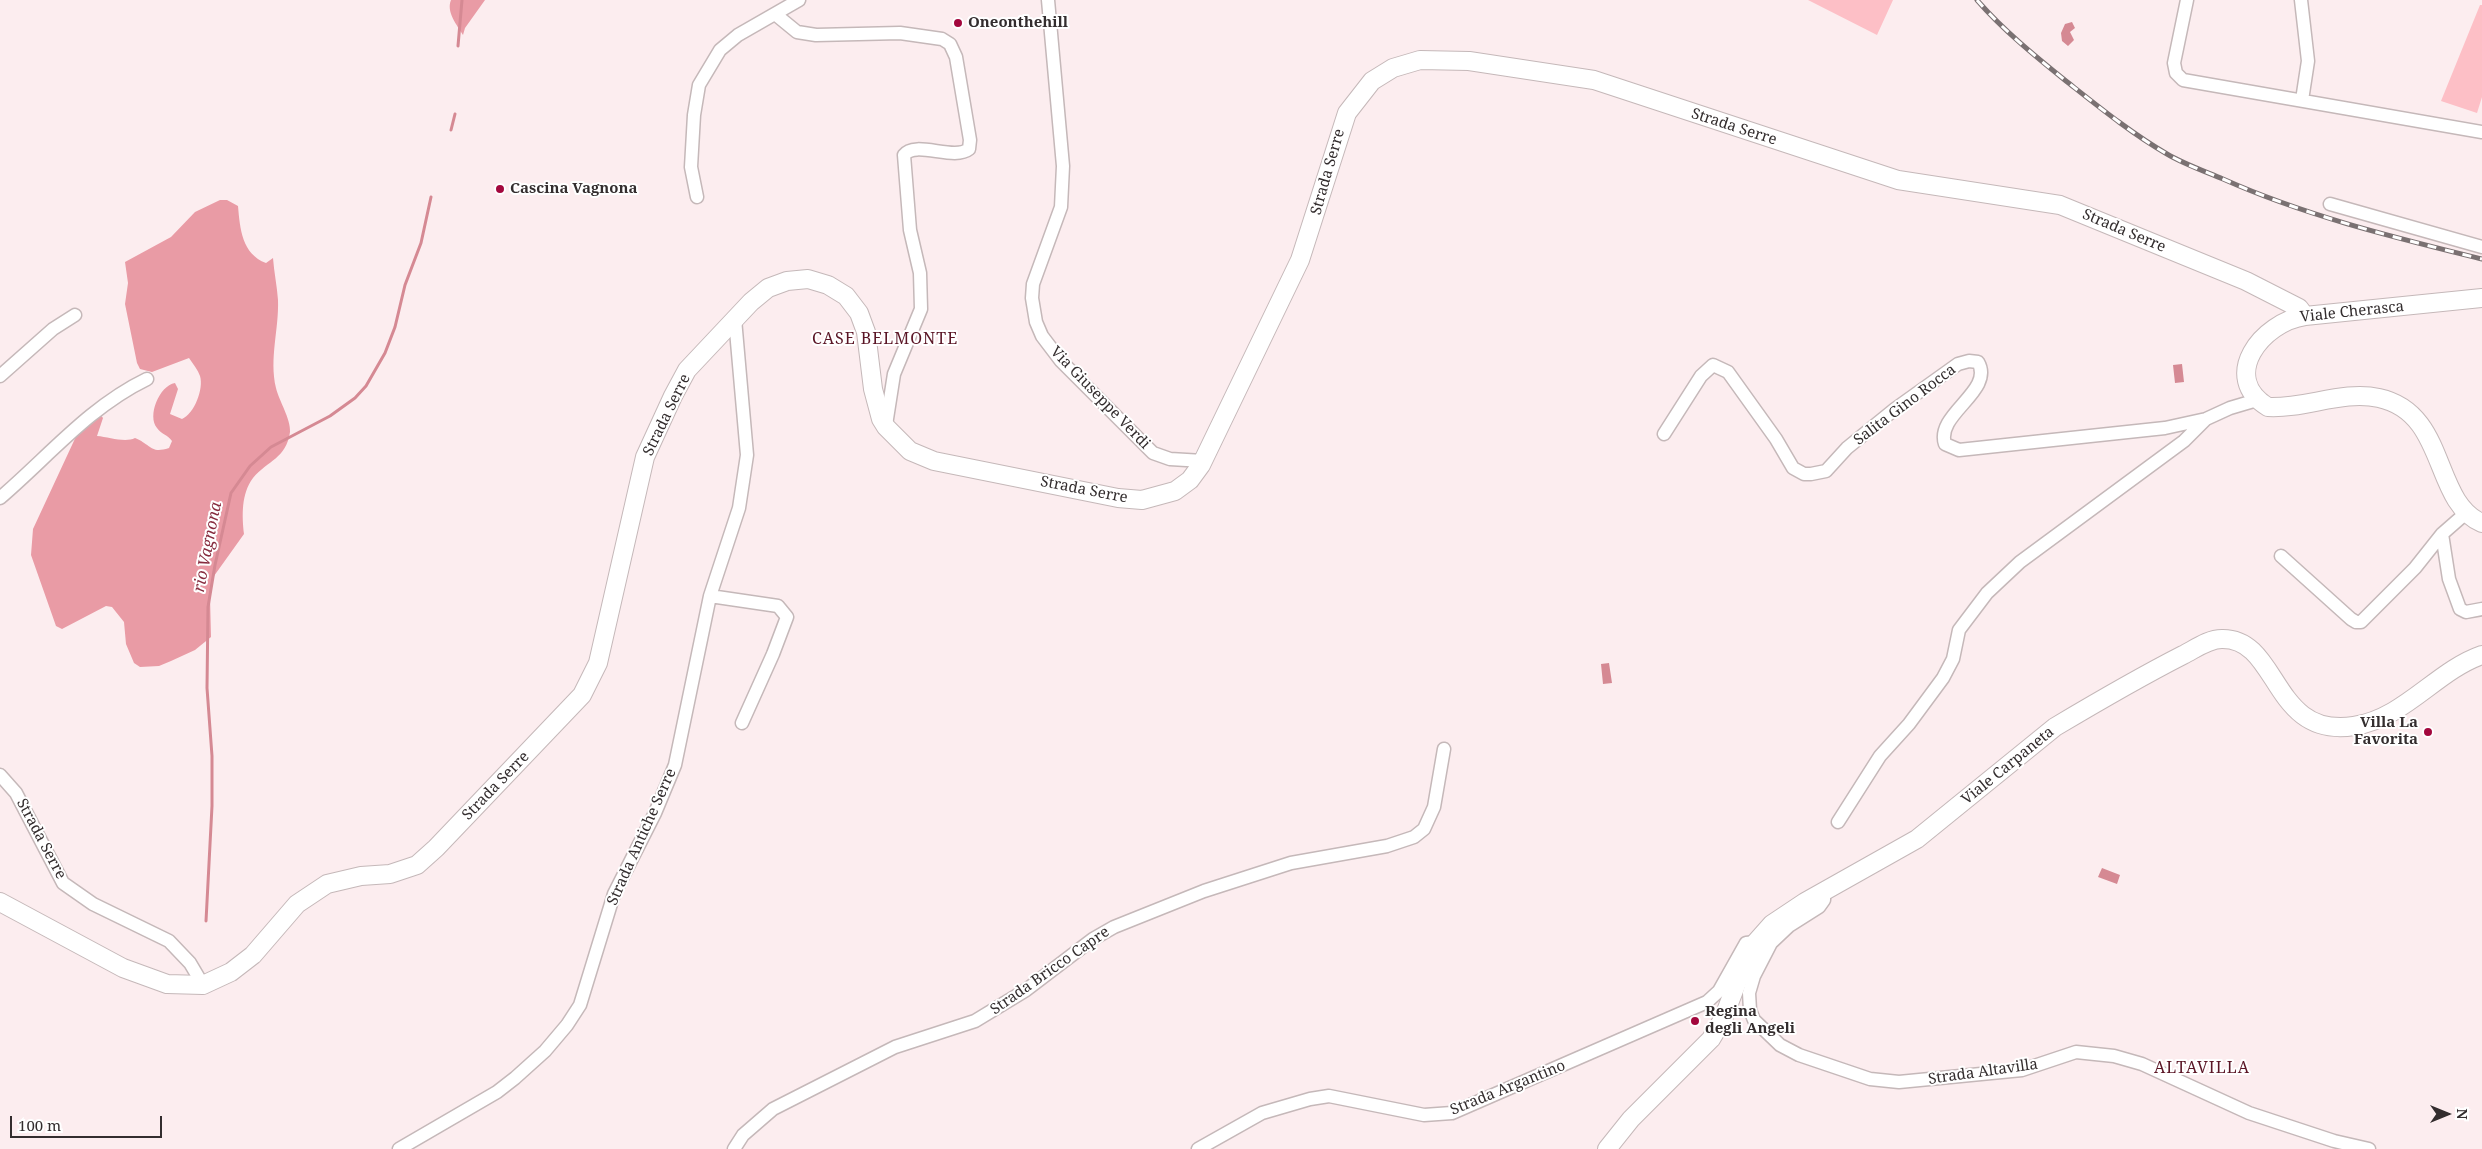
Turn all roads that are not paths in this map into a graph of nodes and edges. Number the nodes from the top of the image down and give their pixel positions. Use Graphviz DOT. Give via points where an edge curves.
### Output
graph roads {
  1 [pos="799,0"];
  2 [pos="1048,0"];
  3 [pos="2187,0"];
  4 [pos="2301,0"];
  5 [pos="775,14"];
  6 [pos="2302,100"];
  7 [pos="2482,132"];
  8 [pos="698,197"];
  9 [pos="2330,204"];
  10 [pos="2482,247"];
  11 [pos="2482,298"];
  12 [pos="75,315"];
  13 [pos="2305,316"];
  14 [pos="735,319"];
  15 [pos="0,376"];
  16 [pos="147,379"];
  17 [pos="2257,400"];
  18 [pos="2206,418"];
  19 [pos="886,427"];
  20 [pos="1664,434"];
  21 [pos="1203,461"];
  22 [pos="0,498"];
  23 [pos="2466,513"];
  24 [pos="2482,524"];
  25 [pos="2442,534"];
  26 [pos="2281,556"];
  27 [pos="710,596"];
  28 [pos="2482,609"];
  29 [pos="2482,655"];
  30 [pos="742,723"];
  31 [pos="1444,749"];
  32 [pos="0,775"];
  33 [pos="1838,822"];
  34 [pos="1824,892"];
  35 [pos="0,902"];
  36 [pos="1756,942"];
  37 [pos="203,985"];
  38 [pos="399,1149"];
  39 [pos="734,1149"];
  40 [pos="1198,1149"];
  41 [pos="1606,1149"];
  42 [pos="2369,1149"];
  1 -- 5 [label="street"];
  2 -- 21 [label="street, Via Giuseppe Verdi" via="1063,192 1057,221 1033,284 1036,322 1042,336 1061,361 1153,453 1170,459"];
  3 -- 6 [label="street" via="2174,63 2179,77"];
  4 -- 6 [label="street" via="2308,61"];
  5 -- 8 [label="street" via="738,35 720,50 699,84 690,167"];
  5 -- 19 [label="street" via="797,32 816,35 900,32 942,39 950,44 956,57 969,149 960,153 912,150 904,155 910,230 920,273 921,309 894,374"];
  6 -- 7 [label="street"];
  9 -- 10 [label="street"];
  11 -- 13 [label="main road, Viale Cherasca"];
  12 -- 15 [label="street" via="53,329"];
  13 -- 17 [label="main road, Viale Cherasca" via="2276,326 2254,348 2246,377"];
  13 -- 21 [label="main road, Strada Serre" via="2299,308 2246,281 2060,205 1898,180 1594,80 1469,62 1420,60 1393,68 1372,81 1346,113 1300,260"];
  14 -- 19 [label="main road, Strada Serre" via="768,288 787,281 815,281 846,296 859,313 866,332 876,405"];
  14 -- 27 [label="street, Strada Antiche Serre" via="747,455 739,508"];
  14 -- 37 [label="main road, Strada Serre" via="688,370 672,396 645,457 598,663 582,695 417,864 390,874 361,876 327,884 297,904 253,955 231,972"];
  16 -- 22 [label="street" via="121,392 99,409"];
  17 -- 18 [label="street, Salita Gino Rocca"];
  17 -- 23 [label="main road" via="2268,407 2278,408 2370,396 2393,402 2409,412 2427,435 2455,498"];
  18 -- 20 [label="street, Salita Gino Rocca" via="2165,428 1970,450 1953,449 1945,444 1946,428 1981,378 1978,362 1968,360 1895,409 1847,448 1826,471 1804,474 1793,468 1728,372 1713,365 1701,376"];
  18 -- 33 [label="street, Salita Gino Rocca" via="2184,441 2020,562 1987,593 1959,630 1953,660 1944,678 1880,756"];
  19 -- 21 [label="main road, Strada Serre" via="910,451 934,461 1129,499 1154,498 1175,491 1190,480"];
  23 -- 24 [label="main road"];
  23 -- 25 [label="street"];
  25 -- 26 [label="street" via="2415,568 2361,622 2351,619"];
  25 -- 28 [label="street" via="2449,579 2460,610"];
  27 -- 30 [label="street" via="778,606 786,617"];
  27 -- 38 [label="street, Strada Antiche Serre" via="675,766 614,894 580,1005 545,1051 515,1078 497,1092"];
  29 -- 34 [label="main road, Viale Carpaneta" via="2396,710 2368,722 2337,727 2314,722 2298,712 2283,696 2258,657 2244,644 2215,640 2171,661 2055,727 1917,840"];
  31 -- 39 [label="street, Strada Bricco Capre" via="1434,807 1424,829 1414,837 1387,846 1291,863 1204,891 1114,927 989,1014 895,1046 773,1109 743,1136"];
  32 -- 37 [label="street, Strada Serre" via="16,793 63,883 93,904 169,942 190,963"];
  34 -- 36 [label="main road, Viale Carpaneta" via="1772,924"];
  34 -- 42 [label="street, Strada Altavilla" via="1824,900 1819,907 1789,926 1771,943 1748,992 1754,1020 1780,1046 1799,1055 1870,1079 1899,1082 2022,1070 2076,1052 2114,1056 2142,1064 2249,1114"];
  35 -- 37 [label="main road, Strada Serre" via="123,968 167,984"];
  36 -- 40 [label="street, Strada Argantino" via="1746,943 1719,992 1707,1002 1452,1114 1424,1115 1329,1096 1262,1114"];
  36 -- 41 [label="main road, Viale Carpaneta" via="1711,1039"];
}
